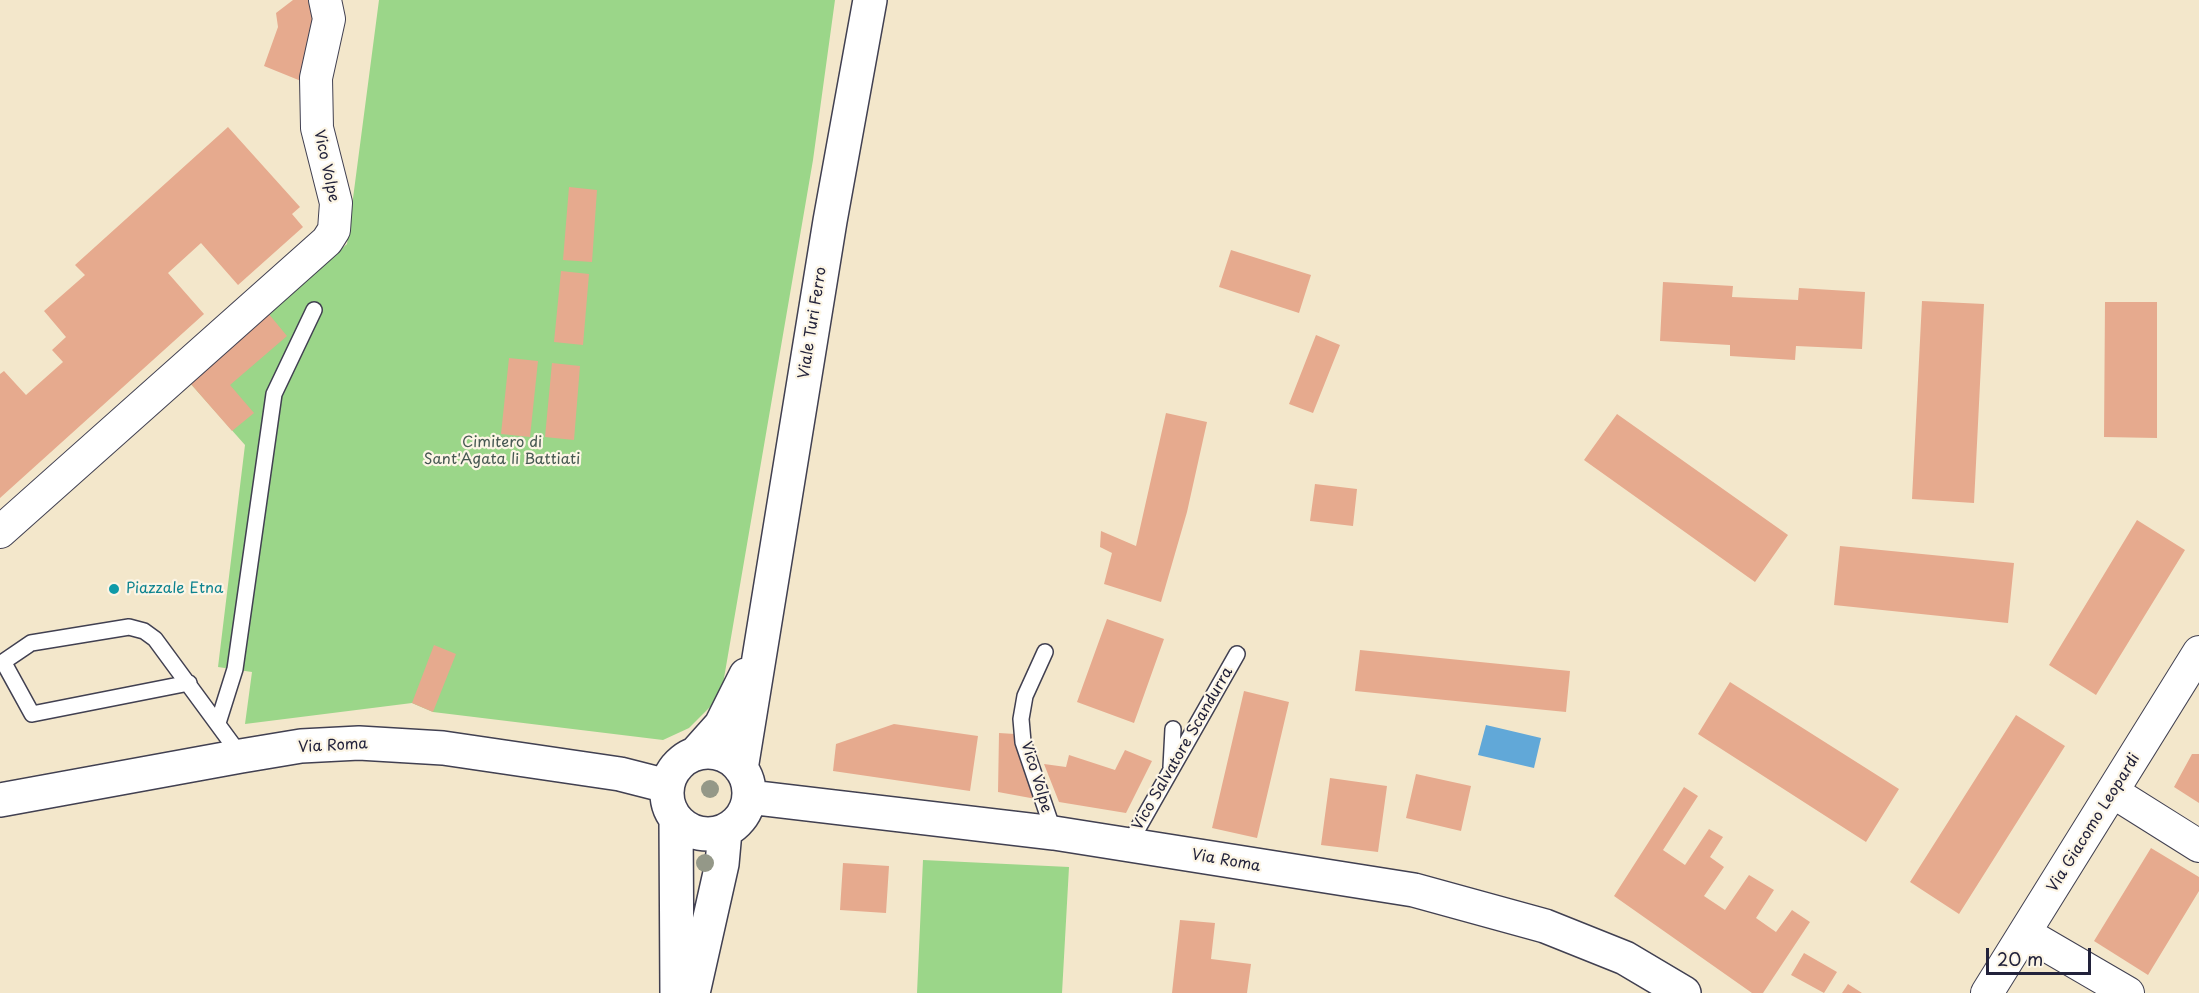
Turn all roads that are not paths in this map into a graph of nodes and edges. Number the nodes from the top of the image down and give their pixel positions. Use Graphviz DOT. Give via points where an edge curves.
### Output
graph roads {
  1 [pos="325,0"];
  2 [pos="870,0"];
  3 [pos="314,310"];
  4 [pos="0,532"];
  5 [pos="760,647"];
  6 [pos="1045,652"];
  7 [pos="2199,652"];
  8 [pos="1237,654"];
  9 [pos="2,663"];
  10 [pos="189,683"];
  11 [pos="218,723"];
  12 [pos="1173,729"];
  13 [pos="696,753"];
  14 [pos="241,756"];
  15 [pos="1171,770"];
  16 [pos="745,783"];
  17 [pos="667,786"];
  18 [pos="2113,792"];
  19 [pos="0,800"];
  20 [pos="676,819"];
  21 [pos="725,831"];
  22 [pos="1054,833"];
  23 [pos="1129,844"];
  24 [pos="2199,846"];
  25 [pos="2025,933"];
  26 [pos="677,993"];
  27 [pos="693,993"];
  28 [pos="1684,993"];
  29 [pos="1987,993"];
  30 [pos="2128,993"];
  1 -- 4 [label="street, Vico Volpe" via="329,19 316,78 317,128 336,203 334,230 327,241"];
  2 -- 5 [label="main road, Viale Turi Ferro"];
  3 -- 11 [label="lane" via="274,394 235,669"];
  5 -- 13 [label="main road" via="721,725"];
  5 -- 16 [label="main road, Viale Turi Ferro"];
  6 -- 22 [label="lane, Vico Volpe" via="1025,696 1021,719 1023,742"];
  7 -- 18 [label="street, Via Giacomo Leopardi"];
  8 -- 15 [label="lane, Vico Salvatore Scandurra"];
  9 -- 10 [label="lane" via="32,714"];
  9 -- 10 [label="lane" via="31,643 129,627 155,639"];
  10 -- 11 [label="lane"];
  11 -- 14 [label="lane"];
  12 -- 15 [label="lane"];
  13 -- 16 [label="main road" via="716,753 734,761"];
  13 -- 17 [label="main road" via="677,765"];
  14 -- 17 [label="main road, Via Roma" via="301,746 403,744 620,774"];
  14 -- 19 [label="main road, Via Roma"];
  15 -- 23 [label="lane, Vico Salvatore Scandurra"];
  16 -- 21 [label="main road" via="741,818"];
  16 -- 22 [label="main road, Via Roma"];
  17 -- 20 [label="main road" via="666,798"];
  18 -- 24 [label="street"];
  18 -- 25 [label="street, Via Giacomo Leopardi"];
  20 -- 21 [label="main road" via="693,832"];
  20 -- 26 [label="main road"];
  21 -- 27 [label="main road" via="722,864"];
  22 -- 23 [label="main road, Via Roma"];
  23 -- 28 [label="main road, Via Roma" via="1414,890 1545,926 1625,958"];
  25 -- 29 [label="street, Via Giacomo Leopardi"];
  25 -- 30 [label="street"];
}
